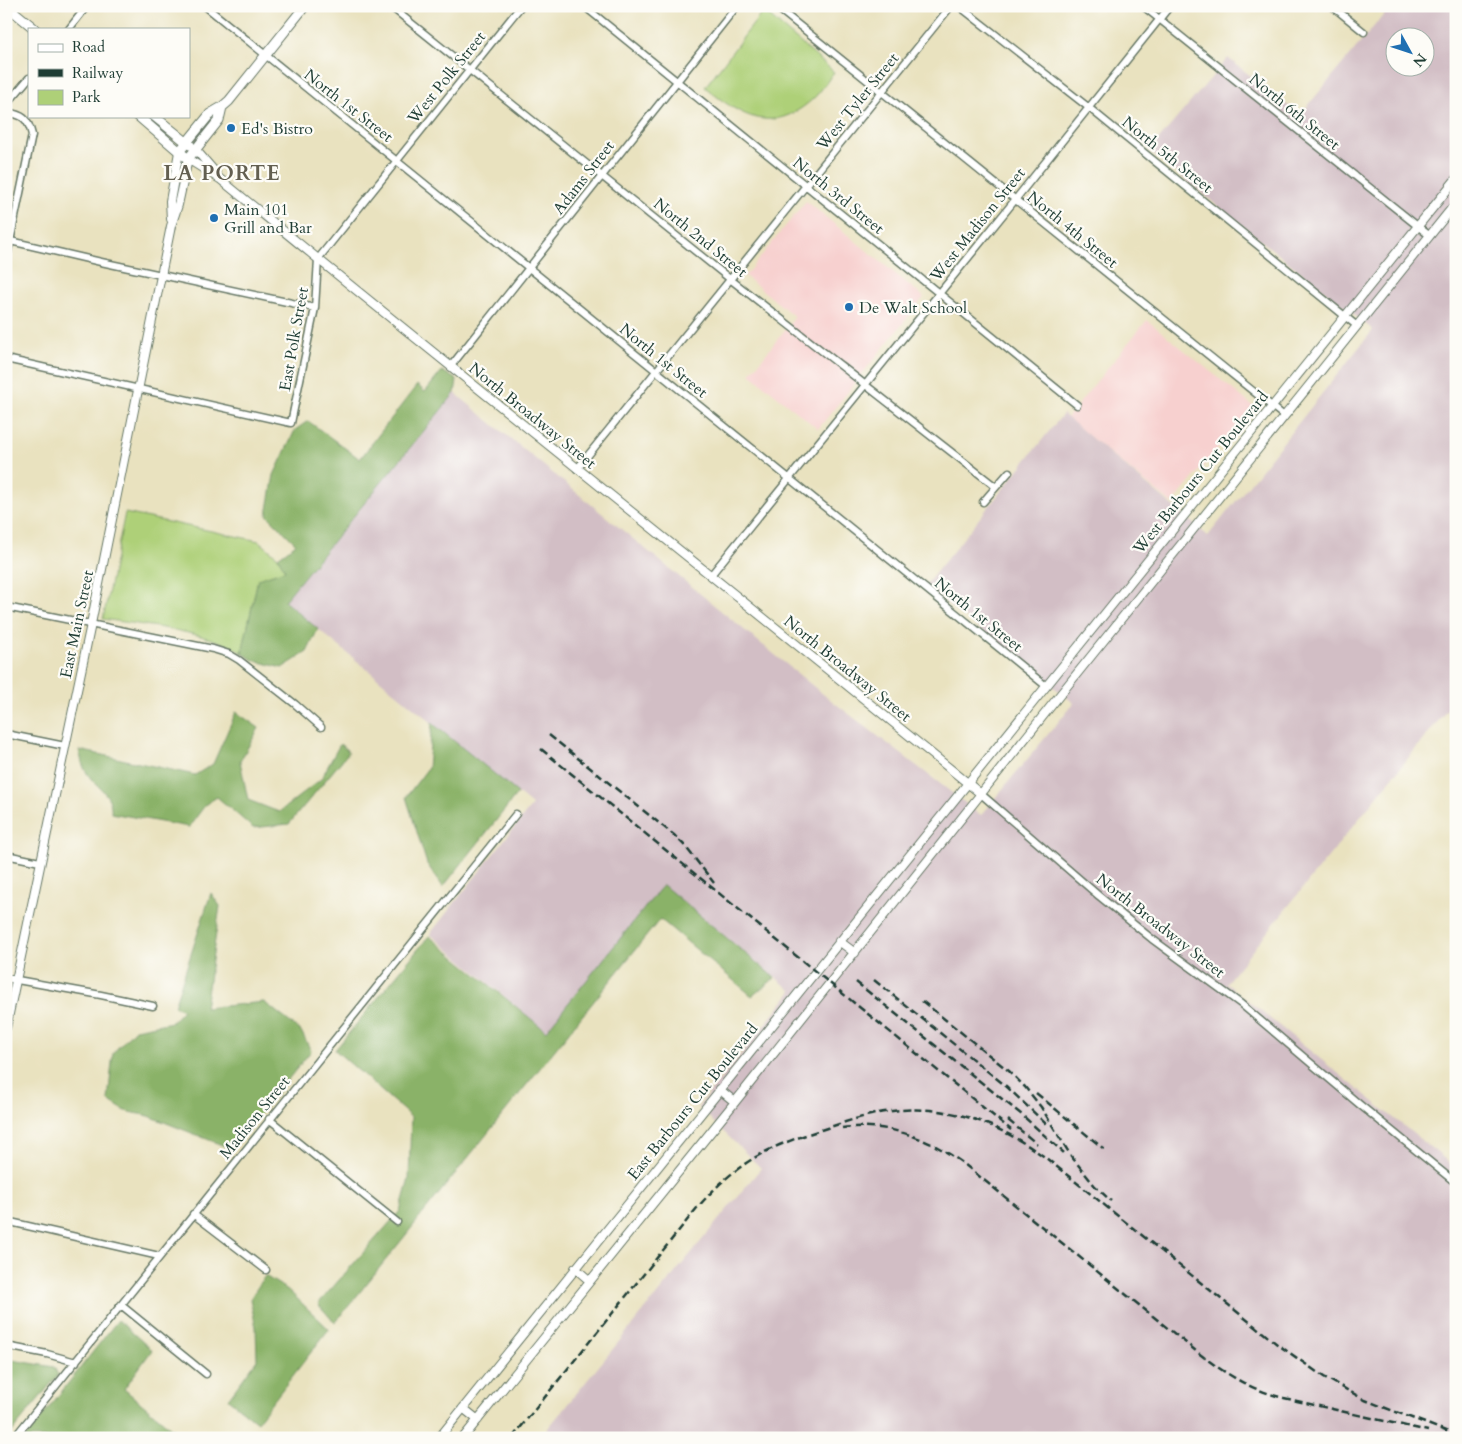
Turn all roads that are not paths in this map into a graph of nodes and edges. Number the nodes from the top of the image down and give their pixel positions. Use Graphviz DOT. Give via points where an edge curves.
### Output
graph roads {
  1 [pos="7,6"];
  2 [pos="87,6"];
  3 [pos="205,6"];
  4 [pos="304,6"];
  5 [pos="390,6"];
  6 [pos="521,6"];
  7 [pos="584,6"];
  8 [pos="737,6"];
  9 [pos="776,6"];
  10 [pos="950,6"];
  11 [pos="959,6"];
  12 [pos="1144,6"];
  13 [pos="1170,6"];
  14 [pos="1332,6"];
  15 [pos="1159,19"];
  16 [pos="34,28"];
  17 [pos="70,28"];
  18 [pos="1364,32"];
  19 [pos="265,55"];
  20 [pos="470,69"];
  21 [pos="28,79"];
  22 [pos="676,81"];
  23 [pos="881,92"];
  24 [pos="6,105"];
  25 [pos="222,107"];
  26 [pos="1088,107"];
  27 [pos="6,112"];
  28 [pos="140,118"];
  29 [pos="156,118"];
  30 [pos="186,142"];
  31 [pos="196,150"];
  32 [pos="179,152"];
  33 [pos="188,159"];
  34 [pos="397,160"];
  35 [pos="603,175"];
  36 [pos="220,179"];
  37 [pos="1456,179"];
  38 [pos="806,186"];
  39 [pos="1015,200"];
  40 [pos="1456,203"];
  41 [pos="171,226"];
  42 [pos="1418,226"];
  43 [pos="1430,236"];
  44 [pos="8,240"];
  45 [pos="318,259"];
  46 [pos="6,260"];
  47 [pos="529,267"];
  48 [pos="162,274"];
  49 [pos="730,279"];
  50 [pos="938,293"];
  51 [pos="315,308"];
  52 [pos="1345,316"];
  53 [pos="1357,326"];
  54 [pos="6,359"];
  55 [pos="450,366"];
  56 [pos="656,372"];
  57 [pos="865,384"];
  58 [pos="138,388"];
  59 [pos="1077,405"];
  60 [pos="1271,406"];
  61 [pos="1284,416"];
  62 [pos="577,469"];
  63 [pos="1009,472"];
  64 [pos="789,478"];
  65 [pos="996,487"];
  66 [pos="983,502"];
  67 [pos="1194,502"];
  68 [pos="1206,513"];
  69 [pos="1146,561"];
  70 [pos="1158,573"];
  71 [pos="711,575"];
  72 [pos="6,607"];
  73 [pos="91,624"];
  74 [pos="1046,686"];
  75 [pos="321,727"];
  76 [pos="6,734"];
  77 [pos="64,746"];
  78 [pos="968,783"];
  79 [pos="982,794"];
  80 [pos="516,814"];
  81 [pos="6,855"];
  82 [pos="40,862"];
  83 [pos="840,940"];
  84 [pos="855,953"];
  85 [pos="6,978"];
  86 [pos="16,980"];
  87 [pos="152,1006"];
  88 [pos="6,1028"];
  89 [pos="719,1089"];
  90 [pos="735,1102"];
  91 [pos="269,1119"];
  92 [pos="1456,1182"];
  93 [pos="193,1214"];
  94 [pos="6,1222"];
  95 [pos="397,1222"];
  96 [pos="159,1256"];
  97 [pos="574,1268"];
  98 [pos="266,1270"];
  99 [pos="590,1281"];
  100 [pos="121,1305"];
  101 [pos="6,1346"];
  102 [pos="76,1362"];
  103 [pos="206,1374"];
  104 [pos="463,1408"];
  105 [pos="478,1420"];
  106 [pos="14,1438"];
  107 [pos="439,1438"];
  108 [pos="463,1438"];
  1 -- 16 [label="main road"];
  2 -- 17 [label="street"];
  3 -- 19 [label="street, North 1st Street"];
  4 -- 19 [label="main road"];
  5 -- 20 [label="street, North 2nd Street"];
  6 -- 20 [label="street, West Polk Street"];
  7 -- 22 [label="street, North 3rd Street"];
  8 -- 22 [label="street, Adams Street"];
  9 -- 23 [label="street, North 4th Street"];
  10 -- 23 [label="street, West Tyler Street"];
  11 -- 26 [label="street, North 5th Street"];
  12 -- 15 [label="street, North 6th Street"];
  13 -- 15 [label="street, West Madison Street"];
  14 -- 18 [label="street"];
  15 -- 26 [label="street, West Madison Street"];
  15 -- 42 [label="street, North 6th Street"];
  19 -- 25 [label="main road"];
  19 -- 34 [label="street, North 1st Street"];
  20 -- 34 [label="street, West Polk Street"];
  20 -- 35 [label="street, North 2nd Street"];
  21 -- 24 [label="street"];
  22 -- 35 [label="street, Adams Street"];
  22 -- 38 [label="street, North 3rd Street"];
  23 -- 38 [label="street, West Tyler Street"];
  23 -- 39 [label="street, North 4th Street"];
  25 -- 30 [label="main road" via="210,114"];
  25 -- 31 [label="main road" via="219,120"];
  26 -- 39 [label="street, West Madison Street"];
  26 -- 52 [label="street, North 5th Street"];
  27 -- 44 [label="street" via="20,115 29,123 32,135"];
  28 -- 32 [label="main road"];
  29 -- 30 [label="main road"];
  30 -- 31 [label="main road"];
  30 -- 32 [label="main road"];
  31 -- 33 [label="main road"];
  31 -- 36 [label="street, North Broadway Street"];
  32 -- 33 [label="main road"];
  32 -- 41 [label="street, East Main Street" via="170,201"];
  33 -- 36 [label="street, North Broadway Street"];
  33 -- 41 [label="street, East Main Street"];
  34 -- 45 [label="street, West Polk Street"];
  34 -- 47 [label="street, North 1st Street"];
  35 -- 47 [label="street, Adams Street"];
  35 -- 49 [label="street, North 2nd Street"];
  36 -- 45 [label="street, North Broadway Street"];
  37 -- 42 [label="street, West Barbours Cut Boulevard"];
  38 -- 49 [label="street, West Tyler Street"];
  38 -- 50 [label="street, North 3rd Street"];
  39 -- 50 [label="street, West Madison Street"];
  39 -- 60 [label="street, North 4th Street"];
  40 -- 43 [label="street, West Barbours Cut Boulevard"];
  41 -- 48 [label="street, East Main Street"];
  42 -- 43 [label="street, North 6th Street"];
  42 -- 52 [label="street, West Barbours Cut Boulevard"];
  43 -- 53 [label="street, West Barbours Cut Boulevard"];
  44 -- 46 [label="street"];
  44 -- 48 [label="street"];
  45 -- 51 [label="street, East Polk Street"];
  45 -- 55 [label="street, North Broadway Street"];
  47 -- 55 [label="street, Adams Street"];
  47 -- 56 [label="street, North 1st Street"];
  48 -- 51 [label="street"];
  48 -- 58 [label="street, East Main Street"];
  49 -- 56 [label="street, West Tyler Street"];
  49 -- 57 [label="street, North 2nd Street"];
  50 -- 57 [label="street, West Madison Street"];
  50 -- 59 [label="street, North 3rd Street"];
  51 -- 58 [label="street, East Polk Street" via="291,423"];
  52 -- 53 [label="street, North 5th Street"];
  52 -- 60 [label="street, West Barbours Cut Boulevard"];
  53 -- 61 [label="street, West Barbours Cut Boulevard"];
  54 -- 58 [label="street"];
  55 -- 62 [label="street, North Broadway Street"];
  56 -- 62 [label="street, West Tyler Street"];
  56 -- 64 [label="street, North 1st Street"];
  57 -- 64 [label="street, West Madison Street"];
  57 -- 65 [label="street, North 2nd Street"];
  58 -- 73 [label="street, East Main Street"];
  60 -- 61 [label="street, North 4th Street"];
  60 -- 67 [label="street, West Barbours Cut Boulevard"];
  61 -- 68 [label="street, West Barbours Cut Boulevard"];
  62 -- 71 [label="street, North Broadway Street"];
  63 -- 65 [label="street"];
  64 -- 71 [label="street, West Madison Street"];
  64 -- 74 [label="street, North 1st Street"];
  65 -- 66 [label="street"];
  67 -- 68 [label="street"];
  67 -- 69 [label="street, West Barbours Cut Boulevard"];
  68 -- 70 [label="street, West Barbours Cut Boulevard"];
  69 -- 70 [label="street"];
  69 -- 74 [label="street, West Barbours Cut Boulevard"];
  70 -- 79 [label="street, West Barbours Cut Boulevard"];
  71 -- 78 [label="street, North Broadway Street"];
  72 -- 73 [label="street"];
  73 -- 75 [label="street" via="229,654"];
  73 -- 77 [label="street, East Main Street"];
  74 -- 78 [label="street, West Barbours Cut Boulevard"];
  76 -- 77 [label="street"];
  77 -- 82 [label="street, East Main Street"];
  78 -- 79 [label="street, North Broadway Street"];
  78 -- 83 [label="street, East Barbours Cut Boulevard"];
  79 -- 84 [label="street, East Barbours Cut Boulevard"];
  79 -- 92 [label="street, North Broadway Street" via="1099,896 1241,1004"];
  80 -- 91 [label="street, Madison Street"];
  81 -- 82 [label="street"];
  82 -- 86 [label="street, East Main Street"];
  83 -- 84 [label="street"];
  83 -- 89 [label="street, East Barbours Cut Boulevard"];
  84 -- 90 [label="street, East Barbours Cut Boulevard"];
  85 -- 86 [label="street"];
  86 -- 87 [label="street"];
  86 -- 88 [label="street, East Main Street"];
  89 -- 90 [label="street"];
  89 -- 97 [label="street, East Barbours Cut Boulevard"];
  90 -- 99 [label="street, East Barbours Cut Boulevard"];
  91 -- 93 [label="street, Madison Street"];
  91 -- 95 [label="street"];
  93 -- 96 [label="street, Madison Street"];
  93 -- 98 [label="street"];
  94 -- 96 [label="street"];
  96 -- 100 [label="street, Madison Street"];
  97 -- 99 [label="street"];
  97 -- 104 [label="street, East Barbours Cut Boulevard"];
  99 -- 105 [label="street, East Barbours Cut Boulevard"];
  100 -- 102 [label="street, Madison Street"];
  100 -- 103 [label="street"];
  101 -- 102 [label="street"];
  102 -- 106 [label="street, Madison Street"];
  104 -- 105 [label="street"];
  104 -- 107 [label="street, East Barbours Cut Boulevard"];
  105 -- 108 [label="street, East Barbours Cut Boulevard"];
}
